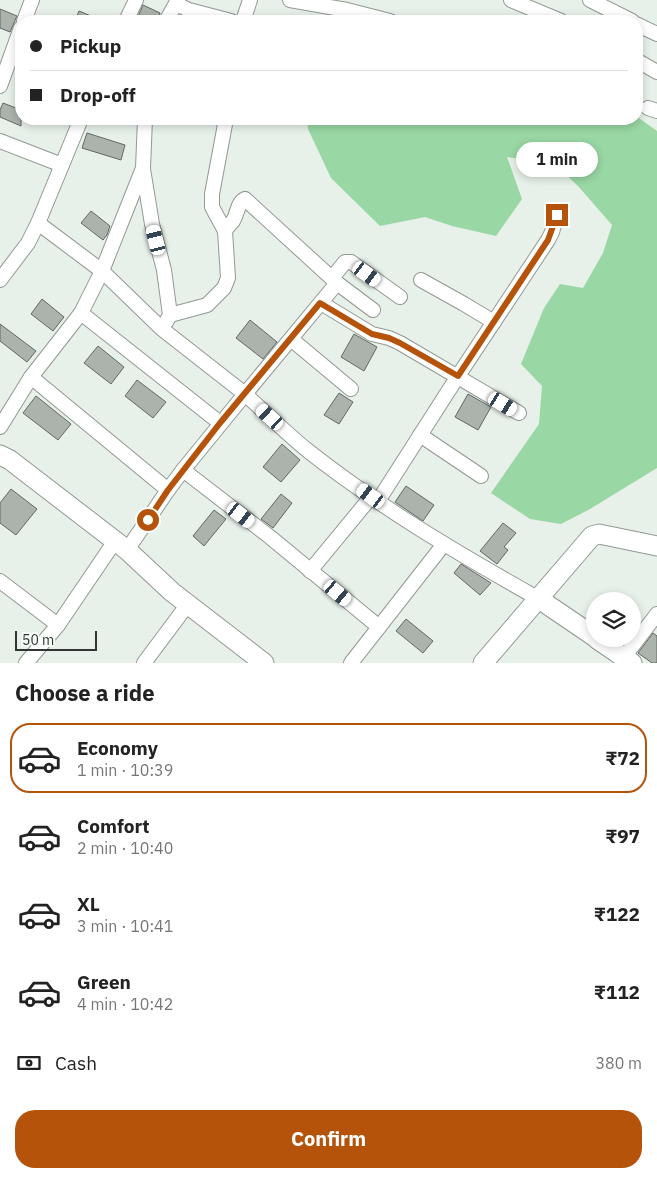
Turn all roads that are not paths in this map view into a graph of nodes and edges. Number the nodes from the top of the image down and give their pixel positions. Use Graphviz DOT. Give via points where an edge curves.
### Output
graph roads {
  1 [pos="32,0"];
  2 [pos="136,0"];
  3 [pos="250,0"];
  4 [pos="290,0"];
  5 [pos="511,0"];
  6 [pos="590,0"];
  7 [pos="177,2"];
  8 [pos="538,5"];
  9 [pos="26,15"];
  10 [pos="129,15"];
  11 [pos="169,15"];
  12 [pos="208,15"];
  13 [pos="245,15"];
  14 [pos="367,15"];
  15 [pos="553,15"];
  16 [pos="620,15"];
  17 [pos="643,27"];
  18 [pos="657,34"];
  19 [pos="15,44"];
  20 [pos="643,64"];
  21 [pos="657,72"];
  22 [pos="1,80"];
  23 [pos="79,125"];
  24 [pos="146,125"];
  25 [pos="225,125"];
  26 [pos="0,141"];
  27 [pos="62,165"];
  28 [pos="143,168"];
  29 [pos="557,215"];
  30 [pos="38,223"];
  31 [pos="225,231"];
  32 [pos="102,272"];
  33 [pos="0,280"];
  34 [pos="335,280"];
  35 [pos="421,280"];
  36 [pos="400,297"];
  37 [pos="320,303"];
  38 [pos="373,310"];
  39 [pos="81,313"];
  40 [pos="170,315"];
  41 [pos="494,322"];
  42 [pos="162,329"];
  43 [pos="291,339"];
  44 [pos="458,376"];
  45 [pos="32,377"];
  46 [pos="351,389"];
  47 [pos="245,394"];
  48 [pos="518,412"];
  49 [pos="220,423"];
  50 [pos="0,427"];
  51 [pos="420,436"];
  52 [pos="0,455"];
  53 [pos="183,470"];
  54 [pos="481,476"];
  55 [pos="168,490"];
  56 [pos="374,499"];
  57 [pos="444,544"];
  58 [pos="121,545"];
  59 [pos="657,546"];
  60 [pos="310,571"];
  61 [pos="0,581"];
  62 [pos="539,599"];
  63 [pos="188,604"];
  64 [pos="657,614"];
  65 [pos="58,625"];
  66 [pos="379,627"];
  67 [pos="586,631"];
  68 [pos="609,647"];
  69 [pos="628,660"];
  70 [pos="26,663"];
  71 [pos="144,663"];
  72 [pos="264,663"];
  73 [pos="351,663"];
  74 [pos="483,663"];
  1 -- 9 [label="street"];
  2 -- 10 [label="street"];
  3 -- 13 [label="street"];
  4 -- 14 [label="street"];
  5 -- 8 [label="street"];
  6 -- 16 [label="street"];
  7 -- 11 [label="street"];
  7 -- 12 [label="street" via="189,10"];
  8 -- 15 [label="street"];
  17 -- 18 [label="street"];
  19 -- 22 [label="street"];
  20 -- 21 [label="street"];
  23 -- 27 [label="street"];
  24 -- 28 [label="street"];
  25 -- 31 [label="street" via="212,207"];
  26 -- 27 [label="street"];
  27 -- 30 [label="street"];
  28 -- 32 [label="street"];
  28 -- 40 [label="street"];
  29 -- 41 [label="street" via="548,240"];
  30 -- 32 [label="street"];
  30 -- 33 [label="street" via="28,243"];
  31 -- 34 [label="street" via="234,220 240,203 246,200"];
  31 -- 40 [label="street" via="228,278 224,288 207,305"];
  32 -- 39 [label="street"];
  32 -- 42 [label="street"];
  34 -- 36 [label="street" via="345,262 351,262"];
  34 -- 37 [label="street"];
  34 -- 38 [label="street"];
  35 -- 41 [label="street"];
  37 -- 43 [label="street"];
  37 -- 44 [label="street" via="372,334 400,343"];
  39 -- 45 [label="street"];
  39 -- 49 [label="street"];
  40 -- 42 [label="street"];
  41 -- 44 [label="street"];
  42 -- 47 [label="street"];
  43 -- 46 [label="street"];
  43 -- 47 [label="street"];
  44 -- 48 [label="street"];
  44 -- 51 [label="street"];
  45 -- 50 [label="street"];
  45 -- 55 [label="street"];
  47 -- 49 [label="street"];
  47 -- 56 [label="street" via="307,450"];
  49 -- 53 [label="street"];
  51 -- 54 [label="street"];
  51 -- 56 [label="street"];
  52 -- 58 [label="street"];
  53 -- 55 [label="street"];
  53 -- 60 [label="street"];
  55 -- 58 [label="street"];
  56 -- 57 [label="street"];
  56 -- 60 [label="street"];
  57 -- 62 [label="street"];
  57 -- 66 [label="street"];
  58 -- 63 [label="street"];
  58 -- 65 [label="street"];
  59 -- 62 [label="street" via="599,534 592,536"];
  60 -- 66 [label="street"];
  61 -- 65 [label="street"];
  62 -- 67 [label="street"];
  62 -- 74 [label="street"];
  63 -- 71 [label="street"];
  63 -- 72 [label="street"];
  64 -- 69 [label="street"];
  65 -- 70 [label="street"];
  66 -- 73 [label="street"];
  68 -- 69 [label="street"];
}
